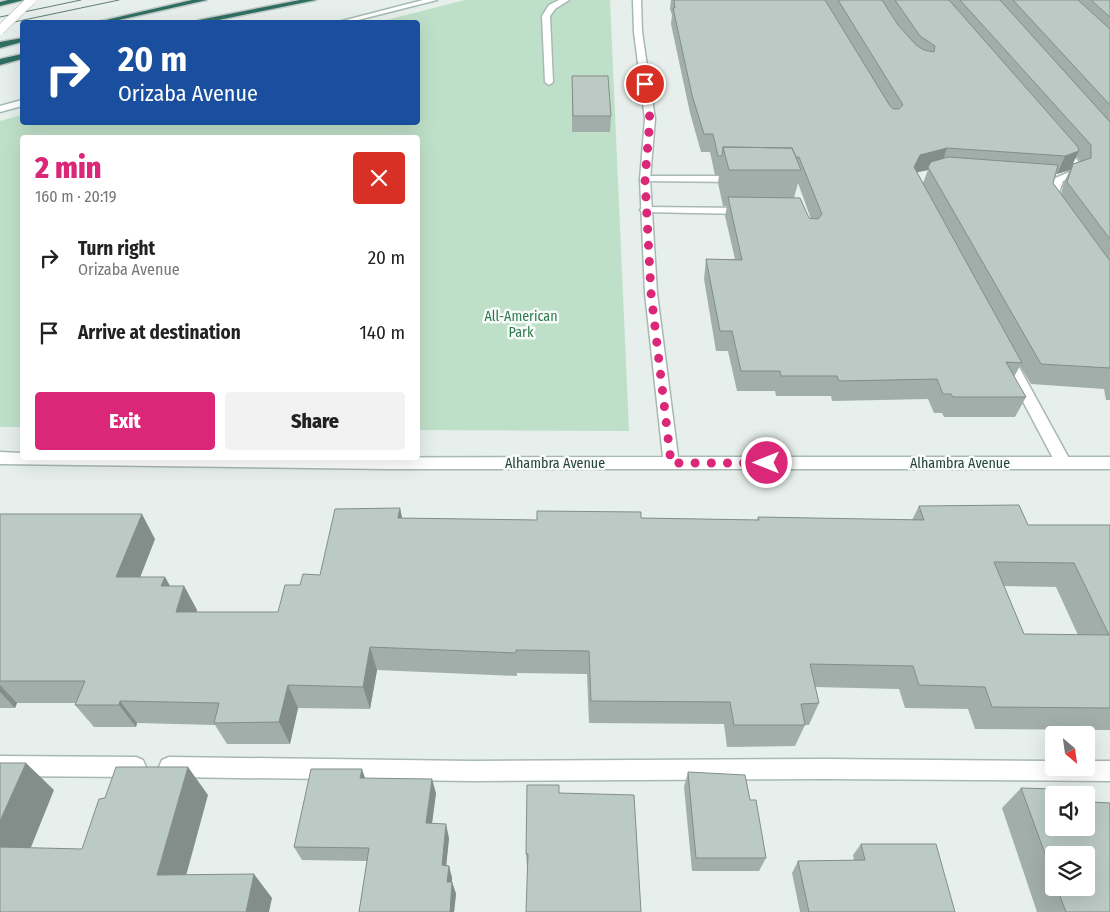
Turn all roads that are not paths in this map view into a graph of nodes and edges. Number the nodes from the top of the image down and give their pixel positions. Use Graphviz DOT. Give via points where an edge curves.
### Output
graph roads {
  1 [pos="20,0"];
  2 [pos="31,0"];
  3 [pos="203,0"];
  4 [pos="312,0"];
  5 [pos="433,0"];
  6 [pos="565,0"];
  7 [pos="636,0"];
  8 [pos="0,4"];
  9 [pos="110,20"];
  10 [pos="209,20"];
  11 [pos="350,20"];
  12 [pos="0,30"];
  13 [pos="20,40"];
  14 [pos="0,45"];
  15 [pos="20,58"];
  16 [pos="0,62"];
  17 [pos="549,82"];
  18 [pos="20,104"];
  19 [pos="0,109"];
  20 [pos="1050,134"];
  21 [pos="645,179"];
  22 [pos="752,179"];
  23 [pos="646,210"];
  24 [pos="753,211"];
  25 [pos="1062,216"];
  26 [pos="998,341"];
  27 [pos="0,458"];
  28 [pos="20,458"];
  29 [pos="147,460"];
  30 [pos="1063,462"];
  31 [pos="1110,462"];
  32 [pos="671,463"];
  33 [pos="0,766"];
  34 [pos="1110,771"];
  1 -- 8 [label="highway"];
  2 -- 12 [label="street, bridge"];
  3 -- 9 [label="highway"];
  4 -- 10 [label="highway"];
  5 -- 11 [label="street"];
  6 -- 17 [label="street" via="552,7 546,16"];
  7 -- 21 [label="street" via="650,119"];
  13 -- 14 [label="highway"];
  15 -- 16 [label="highway"];
  18 -- 19 [label="street"];
  20 -- 25 [label="street" via="1076,165 1077,173 1053,178 1051,202"];
  21 -- 22 [label="street"];
  21 -- 23 [label="street"];
  23 -- 24 [label="street"];
  23 -- 32 [label="street" via="651,293"];
  26 -- 30 [label="street"];
  27 -- 28 [label="street, Alhambra Avenue"];
  29 -- 32 [label="street, Alhambra Avenue"];
  30 -- 31 [label="street, Alhambra Avenue"];
  30 -- 32 [label="street, Alhambra Avenue"];
  33 -- 34 [label="street" via="472,771"];
}
